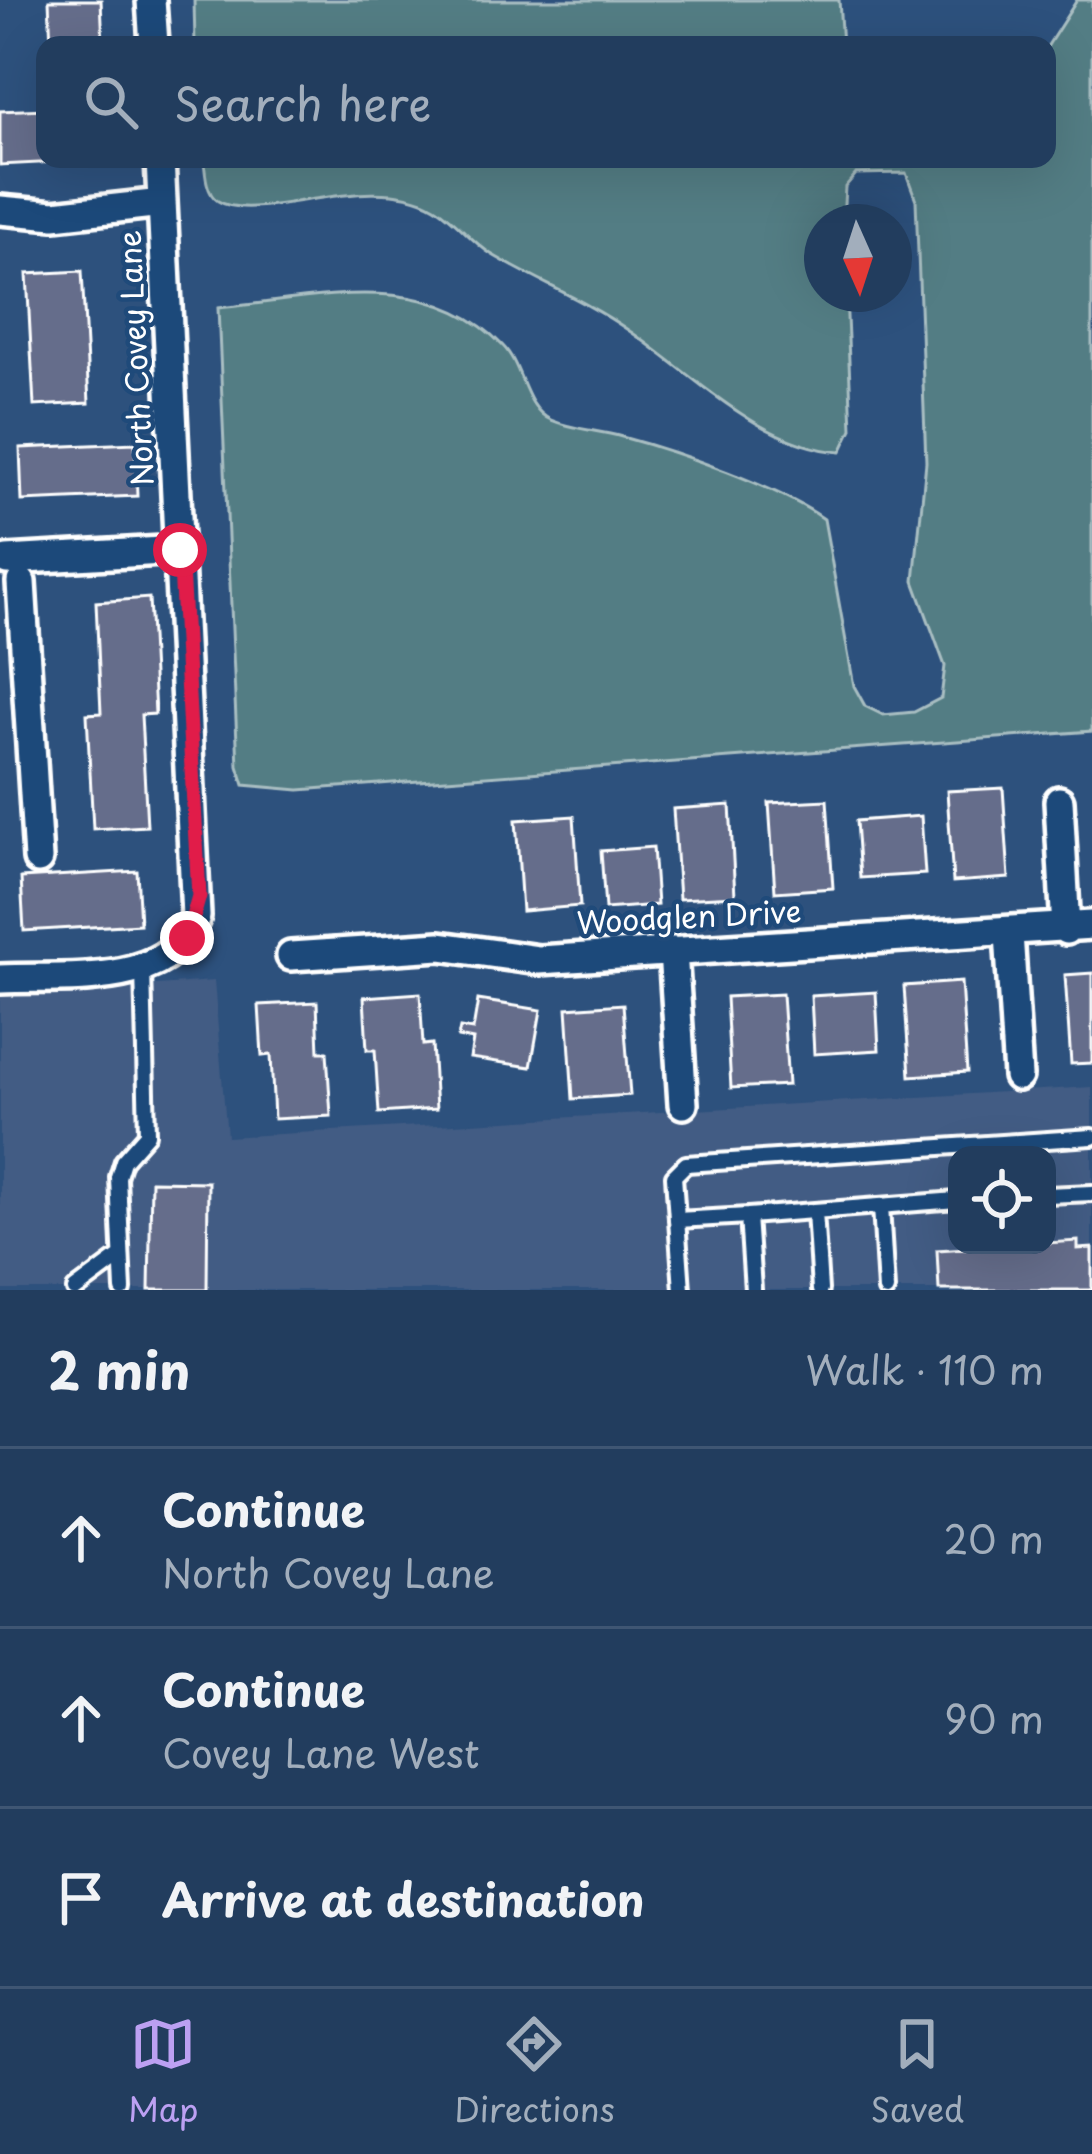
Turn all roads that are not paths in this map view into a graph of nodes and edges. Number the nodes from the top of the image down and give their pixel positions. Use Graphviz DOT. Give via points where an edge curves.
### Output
graph roads {
  1 [pos="151,0"];
  2 [pos="153,36"];
  3 [pos="160,168"];
  4 [pos="162,203"];
  5 [pos="0,210"];
  6 [pos="180,550"];
  7 [pos="7,574"];
  8 [pos="1059,801"];
  9 [pos="38,859"];
  10 [pos="1079,928"];
  11 [pos="1009,933"];
  12 [pos="673,951"];
  13 [pos="291,956"];
  14 [pos="143,969"];
  15 [pos="0,979"];
  16 [pos="1018,1076"];
  17 [pos="683,1104"];
  18 [pos="1092,1137"];
  19 [pos="1011,1146"];
  20 [pos="948,1151"];
  21 [pos="1092,1193"];
  22 [pos="1056,1195"];
  23 [pos="948,1201"];
  24 [pos="881,1205"];
  25 [pos="814,1210"];
  26 [pos="748,1216"];
  27 [pos="677,1220"];
  28 [pos="122,1256"];
  29 [pos="75,1290"];
  30 [pos="123,1290"];
  31 [pos="682,1290"];
  32 [pos="753,1290"];
  33 [pos="820,1290"];
  34 [pos="886,1290"];
  1 -- 2 [label="street"];
  3 -- 4 [label="street, North Covey Lane"];
  4 -- 5 [label="street" via="54,214"];
  4 -- 6 [label="street, North Covey Lane"];
  6 -- 7 [label="street"];
  6 -- 14 [label="street, North Covey Lane" via="198,906 180,946"];
  7 -- 9 [label="street"];
  8 -- 10 [label="street"];
  10 -- 11 [label="street, Woodglen Drive"];
  11 -- 12 [label="street, Woodglen Drive"];
  11 -- 16 [label="street"];
  12 -- 13 [label="street, Woodglen Drive" via="538,960 440,946"];
  12 -- 17 [label="street"];
  14 -- 15 [label="street"];
  14 -- 28 [label="lane" via="147,1134 118,1177"];
  18 -- 19 [label="lane"];
  20 -- 27 [label="lane" via="686,1164 674,1176"];
  21 -- 22 [label="lane"];
  23 -- 24 [label="lane"];
  24 -- 25 [label="lane"];
  24 -- 34 [label="lane"];
  25 -- 26 [label="lane"];
  25 -- 33 [label="lane"];
  26 -- 27 [label="lane"];
  26 -- 32 [label="lane"];
  27 -- 31 [label="lane"];
  28 -- 29 [label="lane"];
  28 -- 30 [label="lane"];
}
